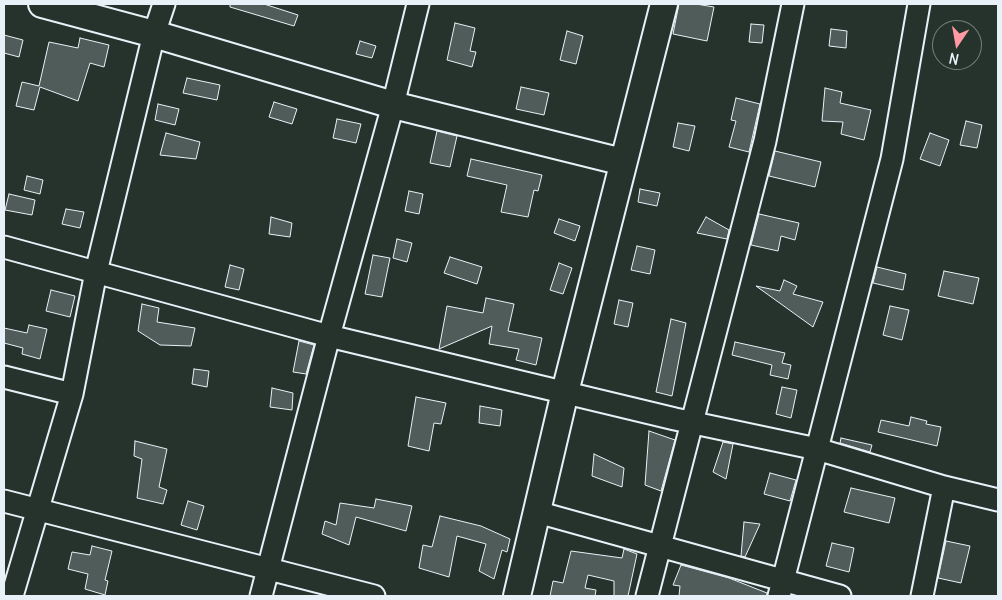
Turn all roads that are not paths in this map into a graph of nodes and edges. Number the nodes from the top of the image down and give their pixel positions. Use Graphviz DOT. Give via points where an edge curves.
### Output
graph roads {
  1 [pos="42,4"];
  2 [pos="164,4"];
  3 [pos="418,4"];
  4 [pos="664,4"];
  5 [pos="792,4"];
  6 [pos="919,4"];
  7 [pos="154,34"];
  8 [pos="393,105"];
  9 [pos="623,162"];
  10 [pos="4,247"];
  11 [pos="96,272"];
  12 [pos="329,336"];
  13 [pos="4,377"];
  14 [pos="565,392"];
  15 [pos="72,394"];
  16 [pos="691,423"];
  17 [pos="817,449"];
  18 [pos="944,487"];
  19 [pos="998,500"];
  20 [pos="4,501"];
  21 [pos="38,509"];
  22 [pos="537,512"];
  23 [pos="659,546"];
  24 [pos="268,569"];
  25 [pos="780,589"];
  26 [pos="12,596"];
  27 [pos="261,596"];
  28 [pos="374,596"];
  29 [pos="517,596"];
  30 [pos="647,596"];
  31 [pos="840,596"];
  32 [pos="922,596"];
  1 -- 7 [label="street"];
  2 -- 7 [label="street"];
  3 -- 8 [label="street"];
  4 -- 9 [label="street"];
  5 -- 16 [label="street" via="765,141"];
  6 -- 17 [label="street" via="892,159"];
  7 -- 8 [label="street"];
  7 -- 11 [label="street"];
  8 -- 9 [label="street"];
  8 -- 12 [label="street"];
  9 -- 14 [label="street"];
  10 -- 11 [label="street"];
  11 -- 12 [label="street"];
  11 -- 15 [label="street"];
  12 -- 14 [label="street"];
  12 -- 24 [label="street"];
  13 -- 15 [label="street"];
  14 -- 16 [label="street"];
  14 -- 22 [label="street"];
  15 -- 21 [label="street"];
  16 -- 17 [label="street"];
  16 -- 23 [label="street"];
  17 -- 18 [label="street"];
  17 -- 25 [label="street"];
  18 -- 19 [label="street"];
  18 -- 32 [label="street"];
  20 -- 21 [label="street"];
  21 -- 24 [label="street"];
  21 -- 26 [label="street"];
  22 -- 23 [label="street"];
  22 -- 29 [label="street"];
  23 -- 25 [label="street"];
  23 -- 30 [label="street"];
  24 -- 27 [label="street"];
  24 -- 28 [label="street"];
  25 -- 31 [label="street"];
}
